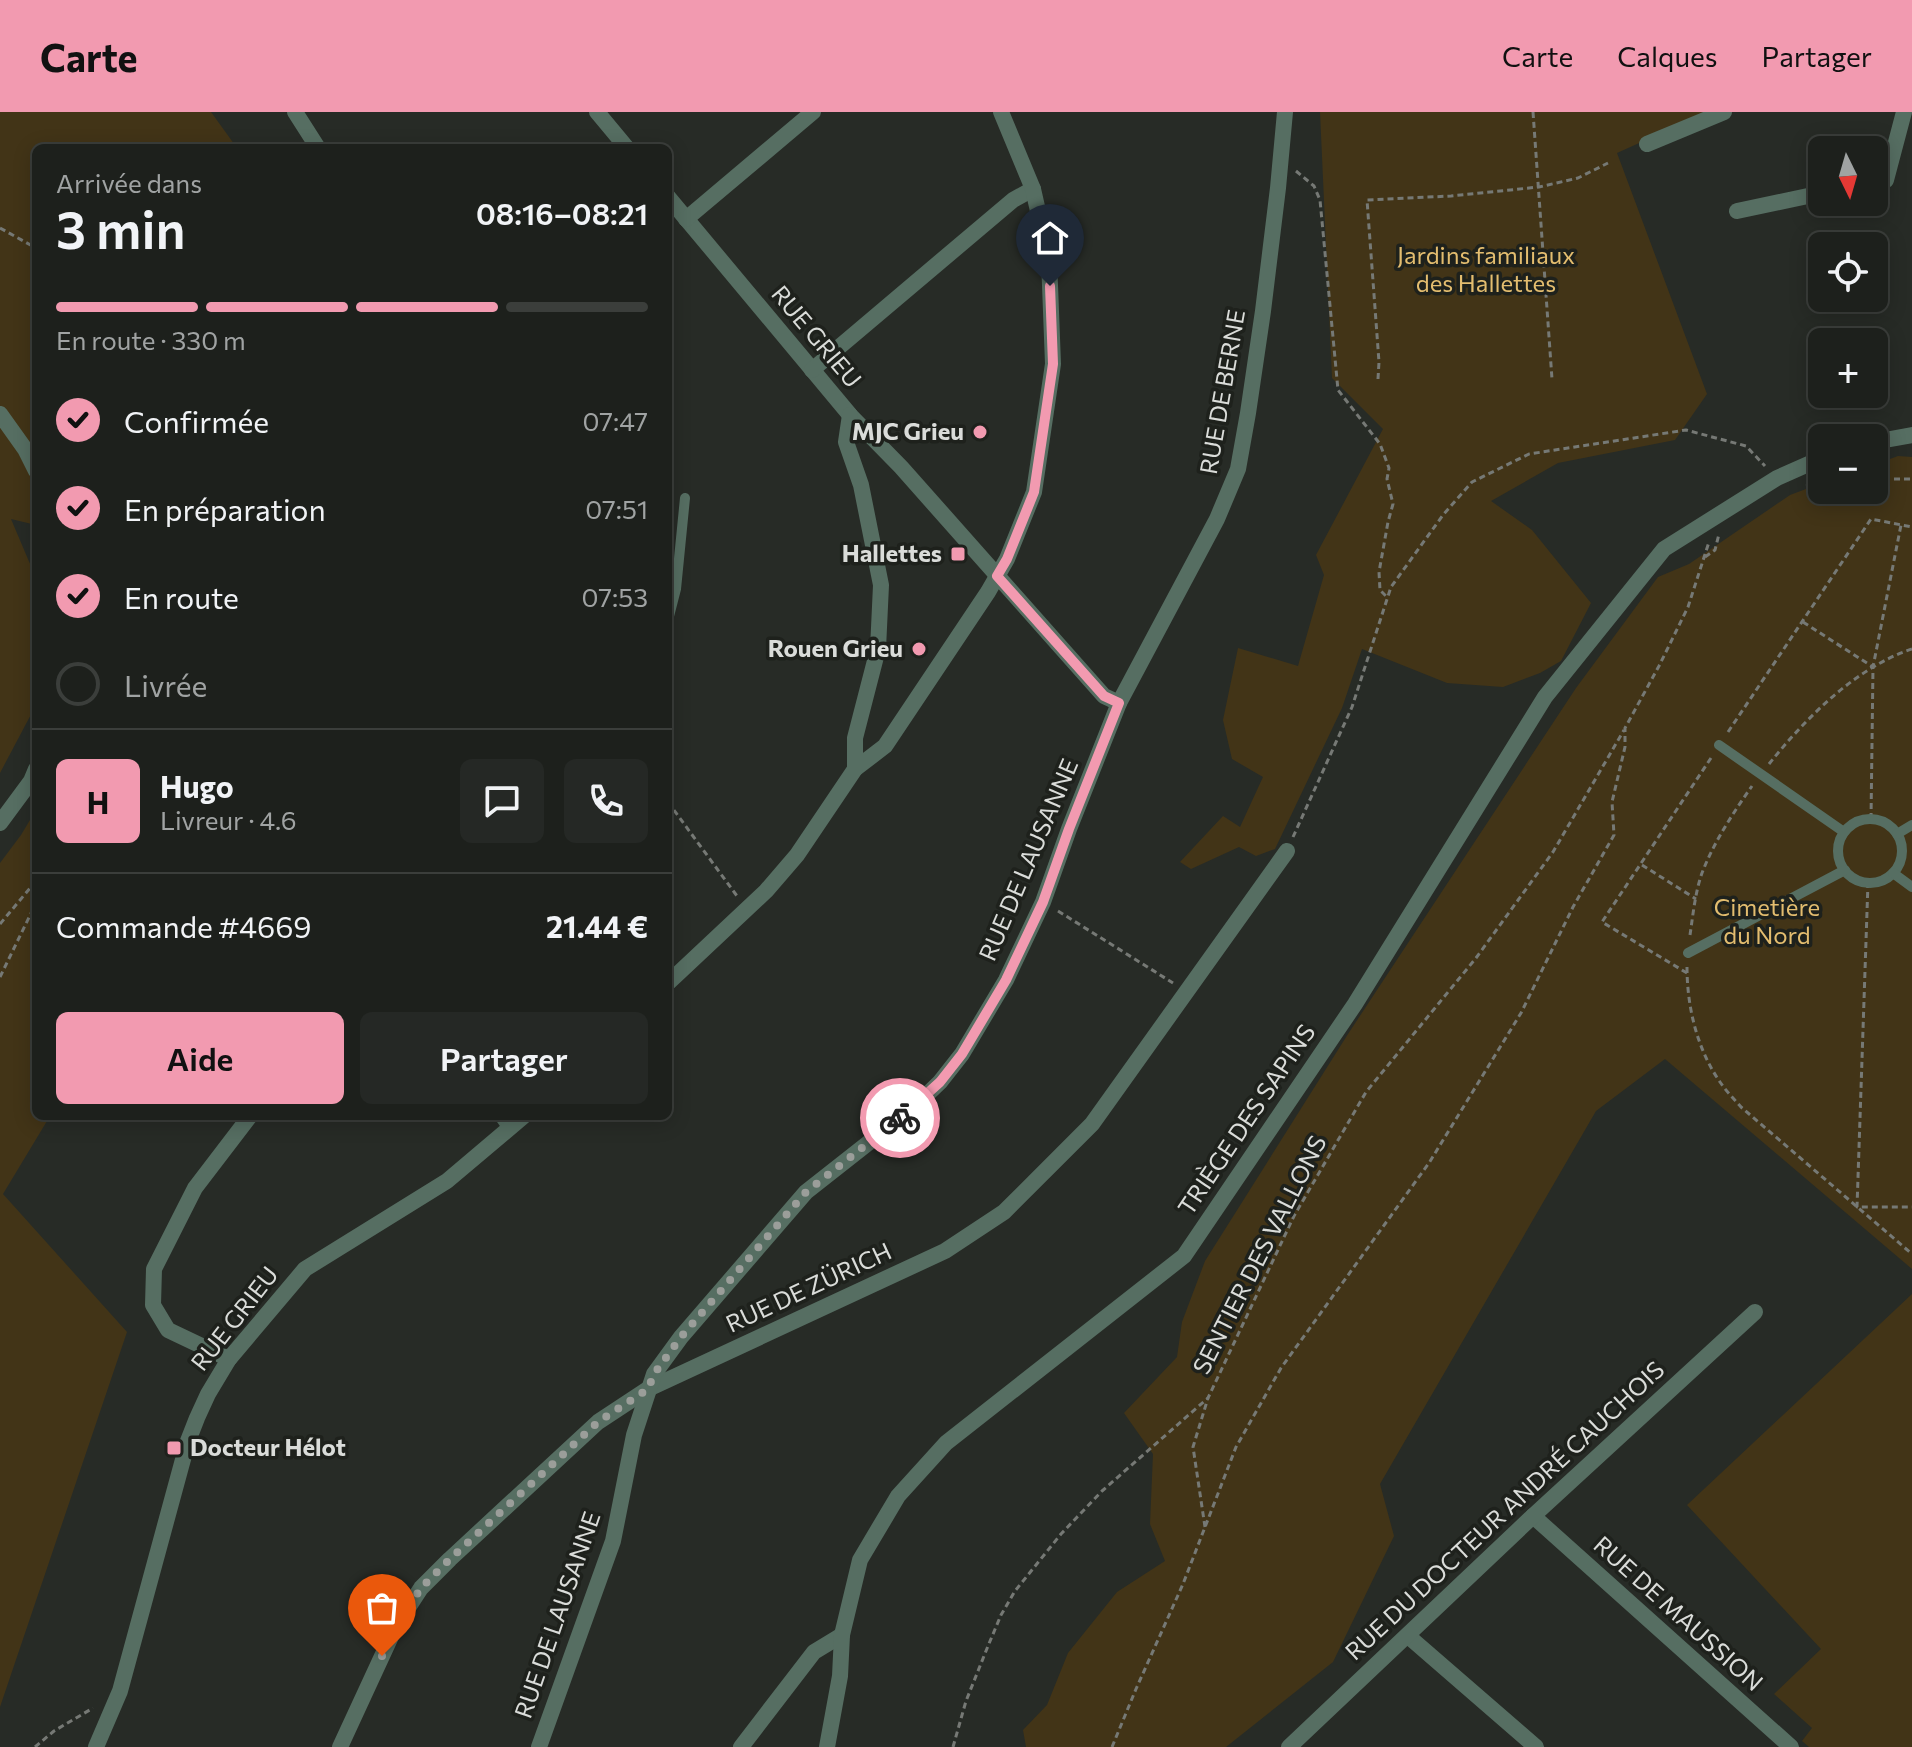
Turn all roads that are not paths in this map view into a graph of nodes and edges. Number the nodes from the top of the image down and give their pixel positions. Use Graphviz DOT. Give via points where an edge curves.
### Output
graph roads {
  1 [pos="295,112"];
  2 [pos="597,112"];
  3 [pos="813,112"];
  4 [pos="1001,112"];
  5 [pos="1285,112"];
  6 [pos="1724,112"];
  7 [pos="1904,112"];
  8 [pos="315,144"];
  9 [pos="624,144"];
  10 [pos="1647,144"];
  11 [pos="1888,172"];
  12 [pos="1033,189"];
  13 [pos="1808,196"];
  14 [pos="672,202"];
  15 [pos="1737,211"];
  16 [pos="686,219"];
  17 [pos="812,370"];
  18 [pos="0,414"];
  19 [pos="850,415"];
  20 [pos="1912,435"];
  21 [pos="1888,439"];
  22 [pos="32,463"];
  23 [pos="1808,464"];
  24 [pos="685,498"];
  25 [pos="997,576"];
  26 [pos="672,604"];
  27 [pos="1119,703"];
  28 [pos="1719,745"];
  29 [pos="855,769"];
  30 [pos="32,779"];
  31 [pos="0,823"];
  32 [pos="1912,825"];
  33 [pos="1844,832"];
  34 [pos="1897,834"];
  35 [pos="1287,851"];
  36 [pos="1845,870"];
  37 [pos="1893,873"];
  38 [pos="1912,887"];
  39 [pos="1688,953"];
  40 [pos="672,979"];
  41 [pos="247,1120"];
  42 [pos="504,1123"];
  43 [pos="1755,1312"];
  44 [pos="229,1359"];
  45 [pos="648,1389"];
  46 [pos="1533,1516"];
  47 [pos="842,1635"];
  48 [pos="1408,1636"];
  49 [pos="96,1747"];
  50 [pos="340,1747"];
  51 [pos="539,1747"];
  52 [pos="741,1747"];
  53 [pos="827,1747"];
  54 [pos="1289,1747"];
  55 [pos="1536,1747"];
  56 [pos="1791,1747"];
  1 -- 8 [label="street"];
  2 -- 9 [label="street"];
  3 -- 16 [label="street"];
  4 -- 12 [label="street"];
  5 -- 27 [label="street, RUE DE BERNE" via="1261,325 1238,469"];
  6 -- 10 [label="street"];
  7 -- 11 [label="street"];
  12 -- 17 [label="street" via="1013,200"];
  12 -- 25 [label="street" via="1049,259 1053,364 1034,492"];
  13 -- 15 [label="street"];
  14 -- 16 [label="street, RUE GRIEU"];
  16 -- 17 [label="street, RUE GRIEU"];
  17 -- 19 [label="street, RUE GRIEU"];
  18 -- 22 [label="street"];
  19 -- 25 [label="street"];
  19 -- 29 [label="street, RUE GRIEU" via="846,442 861,485 881,585 878,649 855,738"];
  20 -- 21 [label="street"];
  23 -- 47 [label="street, TRIÈGE DES SAPINS" via="1664,549 1545,697 1355,1004 1184,1256 946,1443 898,1496 860,1560"];
  24 -- 26 [label="lane"];
  25 -- 27 [label="street" via="1104,696"];
  25 -- 29 [label="street" via="885,746"];
  27 -- 45 [label="street, RUE DE LAUSANNE" via="1043,902 1006,980 962,1054 914,1107 806,1192 681,1337"];
  28 -- 33 [label="lane"];
  29 -- 40 [label="street" via="766,891"];
  30 -- 31 [label="street"];
  32 -- 34 [label="lane"];
  33 -- 34 [label="lane" via="1871,819"];
  33 -- 36 [label="lane" via="1838,852"];
  34 -- 37 [label="lane" via="1902,854"];
  35 -- 45 [label="street, RUE DE ZÜRICH" via="1092,1124 1004,1212 945,1251"];
  36 -- 37 [label="lane" via="1868,882"];
  36 -- 39 [label="lane"];
  37 -- 38 [label="lane"];
  41 -- 44 [label="street" via="195,1188 154,1269 153,1305 168,1330"];
  42 -- 44 [label="street, RUE GRIEU" via="447,1181 305,1269"];
  43 -- 46 [label="street, RUE DU DOCTEUR ANDRÉ CAUCHOIS"];
  44 -- 49 [label="street, RUE GRIEU" via="192,1430 120,1691"];
  45 -- 50 [label="street, RUE DE ZÜRICH" via="598,1422 421,1588 395,1628"];
  45 -- 51 [label="street, RUE DE LAUSANNE" via="613,1541"];
  46 -- 48 [label="street, RUE DU DOCTEUR ANDRÉ CAUCHOIS"];
  46 -- 56 [label="street, RUE DE MAUSSION"];
  47 -- 52 [label="street" via="814,1652"];
  47 -- 53 [label="street, TRIÈGE DES SAPINS"];
  48 -- 54 [label="street, RUE DU DOCTEUR ANDRÉ CAUCHOIS"];
  48 -- 55 [label="street"];
}
